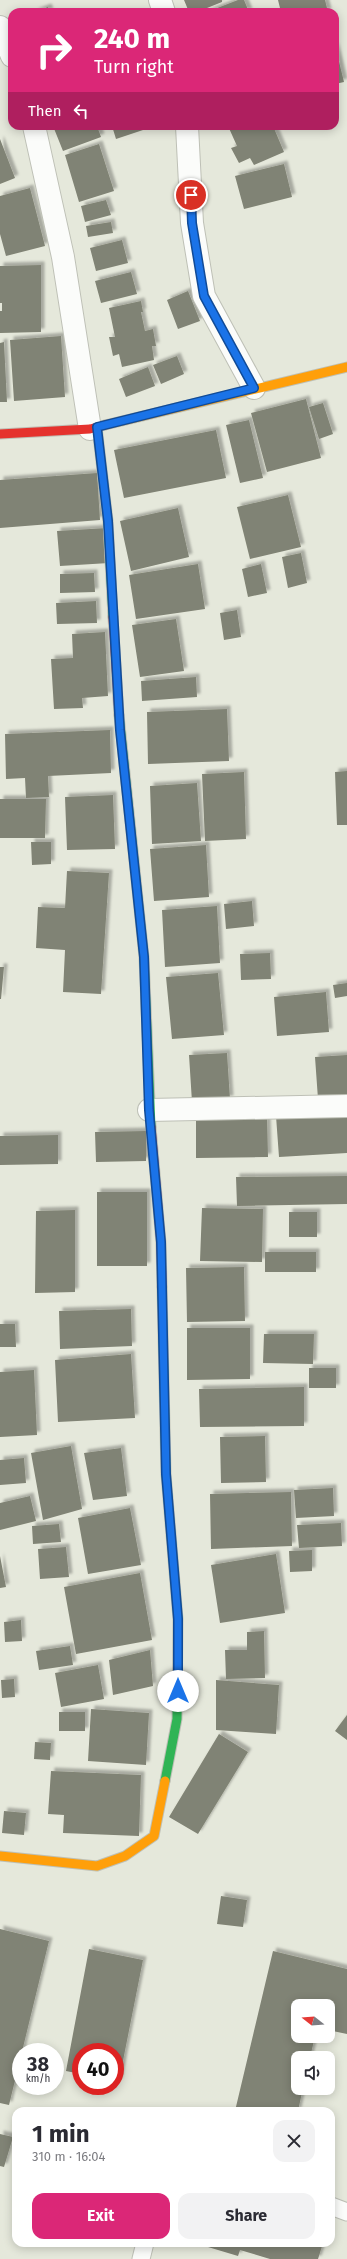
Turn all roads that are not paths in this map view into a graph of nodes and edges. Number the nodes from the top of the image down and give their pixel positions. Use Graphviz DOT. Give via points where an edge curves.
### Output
graph roads {
  1 [pos="0,27"];
  2 [pos="8,46"];
  3 [pos="35,130"];
  4 [pos="187,130"];
  5 [pos="347,367"];
  6 [pos="254,388"];
  7 [pos="93,428"];
  8 [pos="0,434"];
  9 [pos="347,1106"];
  10 [pos="149,1110"];
  11 [pos="0,1856"];
  12 [pos="335,2208"];
  13 [pos="347,2212"];
  14 [pos="144,2247"];
  15 [pos="141,2259"];
  1 -- 2 [label="street"];
  3 -- 7 [label="street" via="63,257"];
  4 -- 6 [label="street" via="192,223 204,296"];
  5 -- 6 [label="street"];
  6 -- 7 [label="street"];
  7 -- 8 [label="street"];
  7 -- 10 [label="street" via="108,521 120,730 144,957"];
  9 -- 10 [label="street"];
  10 -- 11 [label="street" via="161,1242 166,1474 178,1619 176,1727 154,1836 125,1856 97,1866"];
  12 -- 13 [label="lane"];
  14 -- 15 [label="lane"];
}
